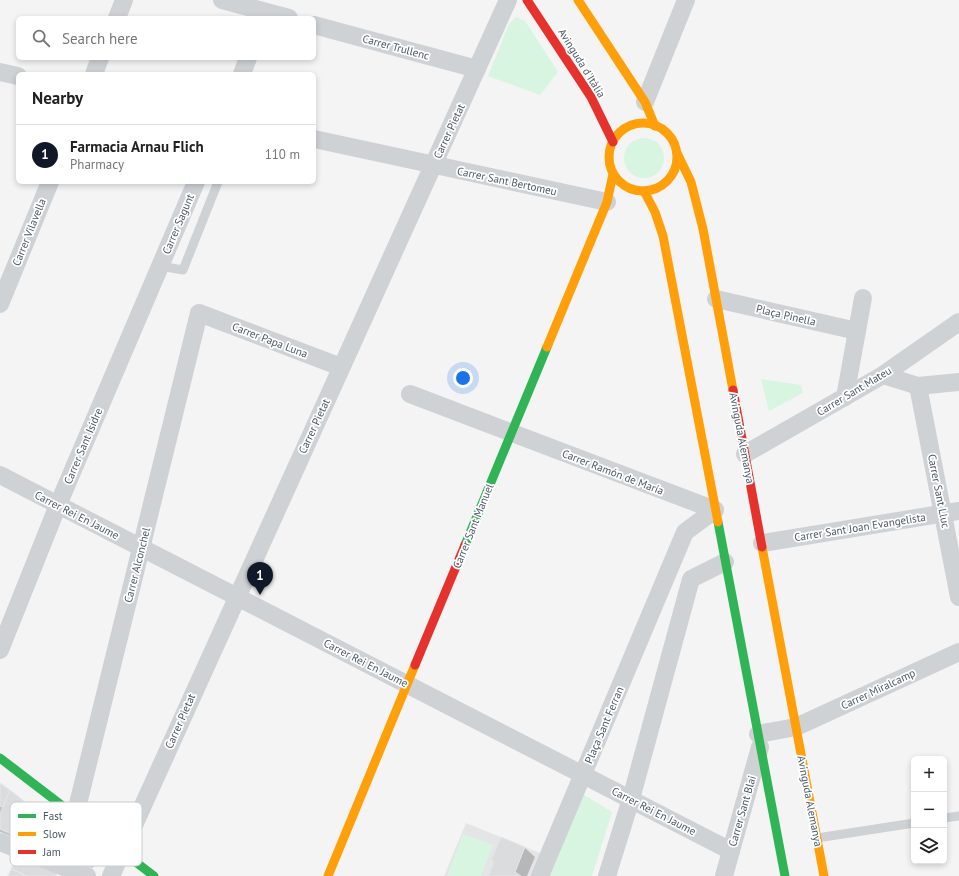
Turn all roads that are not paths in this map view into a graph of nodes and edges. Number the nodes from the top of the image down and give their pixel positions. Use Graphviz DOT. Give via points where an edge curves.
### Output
graph roads {
  1 [pos="124,0"];
  2 [pos="222,0"];
  3 [pos="508,0"];
  4 [pos="527,0"];
  5 [pos="578,0"];
  6 [pos="686,0"];
  7 [pos="268,10"];
  8 [pos="118,16"];
  9 [pos="283,16"];
  10 [pos="316,26"];
  11 [pos="99,60"];
  12 [pos="247,60"];
  13 [pos="477,69"];
  14 [pos="0,72"];
  15 [pos="95,72"];
  16 [pos="243,72"];
  17 [pos="16,76"];
  18 [pos="645,102"];
  19 [pos="656,126"];
  20 [pos="316,139"];
  21 [pos="613,142"];
  22 [pos="677,153"];
  23 [pos="434,165"];
  24 [pos="613,174"];
  25 [pos="49,184"];
  26 [pos="195,184"];
  27 [pos="217,184"];
  28 [pos="644,191"];
  29 [pos="607,202"];
  30 [pos="160,266"];
  31 [pos="863,298"];
  32 [pos="716,299"];
  33 [pos="0,304"];
  34 [pos="199,313"];
  35 [pos="959,322"];
  36 [pos="857,331"];
  37 [pos="341,367"];
  38 [pos="883,375"];
  39 [pos="959,382"];
  40 [pos="918,386"];
  41 [pos="410,394"];
  42 [pos="845,397"];
  43 [pos="511,433"];
  44 [pos="745,454"];
  45 [pos="0,475"];
  46 [pos="58,505"];
  47 [pos="715,510"];
  48 [pos="951,513"];
  49 [pos="762,543"];
  50 [pos="141,547"];
  51 [pos="725,562"];
  52 [pos="667,574"];
  53 [pos="691,579"];
  54 [pos="236,596"];
  55 [pos="959,597"];
  56 [pos="0,650"];
  57 [pos="959,652"];
  58 [pos="408,684"];
  59 [pos="796,727"];
  60 [pos="759,740"];
  61 [pos="0,758"];
  62 [pos="583,774"];
  63 [pos="631,799"];
  64 [pos="57,802"];
  65 [pos="78,802"];
  66 [pos="142,805"];
  67 [pos="959,816"];
  68 [pos="947,818"];
  69 [pos="911,823"];
  70 [pos="818,838"];
  71 [pos="731,851"];
  72 [pos="57,866"];
  73 [pos="115,866"];
  74 [pos="140,866"];
  75 [pos="87,876"];
  76 [pos="111,876"];
  77 [pos="154,876"];
  78 [pos="328,876"];
  79 [pos="540,876"];
  80 [pos="608,876"];
  81 [pos="724,876"];
  82 [pos="785,876"];
  83 [pos="824,876"];
  1 -- 8 [label="street"];
  2 -- 7 [label="street"];
  3 -- 13 [label="street, Carrer Pietat"];
  4 -- 21 [label="main road, Avinguda d'Itàlia" via="591,97"];
  5 -- 18 [label="main road"];
  6 -- 18 [label="street"];
  7 -- 9 [label="street"];
  10 -- 13 [label="street, Carrer Trullenc"];
  11 -- 15 [label="street"];
  12 -- 16 [label="street"];
  13 -- 23 [label="street, Carrer Pietat"];
  14 -- 17 [label="street"];
  18 -- 19 [label="main road"];
  19 -- 21 [label="main road" via="636,124 619,134"];
  19 -- 22 [label="main road" via="670,137"];
  20 -- 23 [label="street, Carrer Sant Bertomeu"];
  21 -- 24 [label="main road" via="609,158"];
  22 -- 28 [label="main road" via="672,175 655,189"];
  22 -- 32 [label="main road, Avinguda Alemanya" via="691,182"];
  23 -- 29 [label="street, Carrer Sant Bertomeu"];
  23 -- 37 [label="street, Carrer Pietat"];
  24 -- 28 [label="main road" via="626,187"];
  24 -- 29 [label="main road, Carrer Sant Manuel"];
  25 -- 33 [label="street, Carrer Vilavella"];
  26 -- 30 [label="street, Carrer Sagunt"];
  27 -- 30 [label="lane" via="183,270"];
  28 -- 47 [label="main road" via="663,236"];
  29 -- 43 [label="main road, Carrer Sant Manuel"];
  30 -- 46 [label="street, Carrer Sant Isidre"];
  31 -- 36 [label="street"];
  32 -- 36 [label="street, Plaça Pinella"];
  32 -- 44 [label="main road, Avinguda Alemanya"];
  34 -- 37 [label="street, Carrer Papa Luna"];
  34 -- 50 [label="street, Carrer Alconchel"];
  35 -- 38 [label="street, Carrer Sant Mateu"];
  36 -- 42 [label="street"];
  37 -- 54 [label="street, Carrer Pietat"];
  38 -- 40 [label="street"];
  38 -- 42 [label="street, Carrer Sant Mateu"];
  39 -- 40 [label="street"];
  40 -- 48 [label="street, Carrer Sant Lluc"];
  41 -- 43 [label="street"];
  42 -- 44 [label="street, Carrer Sant Mateu"];
  43 -- 47 [label="street, Carrer Ramón de María"];
  43 -- 58 [label="main road, Carrer Sant Manuel"];
  44 -- 49 [label="main road, Avinguda Alemanya"];
  45 -- 46 [label="street, Carrer Rei En Jaume"];
  46 -- 50 [label="street, Carrer Rei En Jaume"];
  46 -- 56 [label="street, Carrer Sant Isidre"];
  47 -- 51 [label="main road"];
  47 -- 52 [label="street, Plaça Sant Ferran" via="684,532"];
  48 -- 49 [label="street, Carrer Sant Joan Evangelista"];
  48 -- 55 [label="street, Carrer Sant Lluc"];
  49 -- 59 [label="main road, Avinguda Alemanya"];
  50 -- 54 [label="street, Carrer Rei En Jaume"];
  50 -- 65 [label="street, Carrer Alconchel"];
  51 -- 53 [label="street"];
  51 -- 60 [label="main road"];
  52 -- 53 [label="street"];
  52 -- 62 [label="street, Plaça Sant Ferran"];
  53 -- 63 [label="street"];
  54 -- 58 [label="street, Carrer Rei En Jaume"];
  54 -- 66 [label="street, Carrer Pietat"];
  57 -- 59 [label="street, Carrer Miralcamp"];
  58 -- 62 [label="street, Carrer Rei En Jaume"];
  58 -- 78 [label="main road, Carrer Sant Manuel"];
  59 -- 60 [label="street"];
  59 -- 70 [label="main road, Avinguda Alemanya"];
  60 -- 71 [label="street, Carrer Sant Blai"];
  60 -- 82 [label="main road"];
  61 -- 64 [label="main road"];
  62 -- 63 [label="street, Carrer Rei En Jaume"];
  62 -- 79 [label="street, Plaça Sant Ferran"];
  63 -- 71 [label="street, Carrer Rei En Jaume"];
  63 -- 80 [label="street"];
  67 -- 68 [label="lane"];
  69 -- 70 [label="lane"];
  70 -- 83 [label="main road, Avinguda Alemanya"];
  71 -- 81 [label="street, Carrer Sant Blai"];
  72 -- 75 [label="street"];
  73 -- 76 [label="street, Carrer Pietat"];
  74 -- 77 [label="main road"];
}
